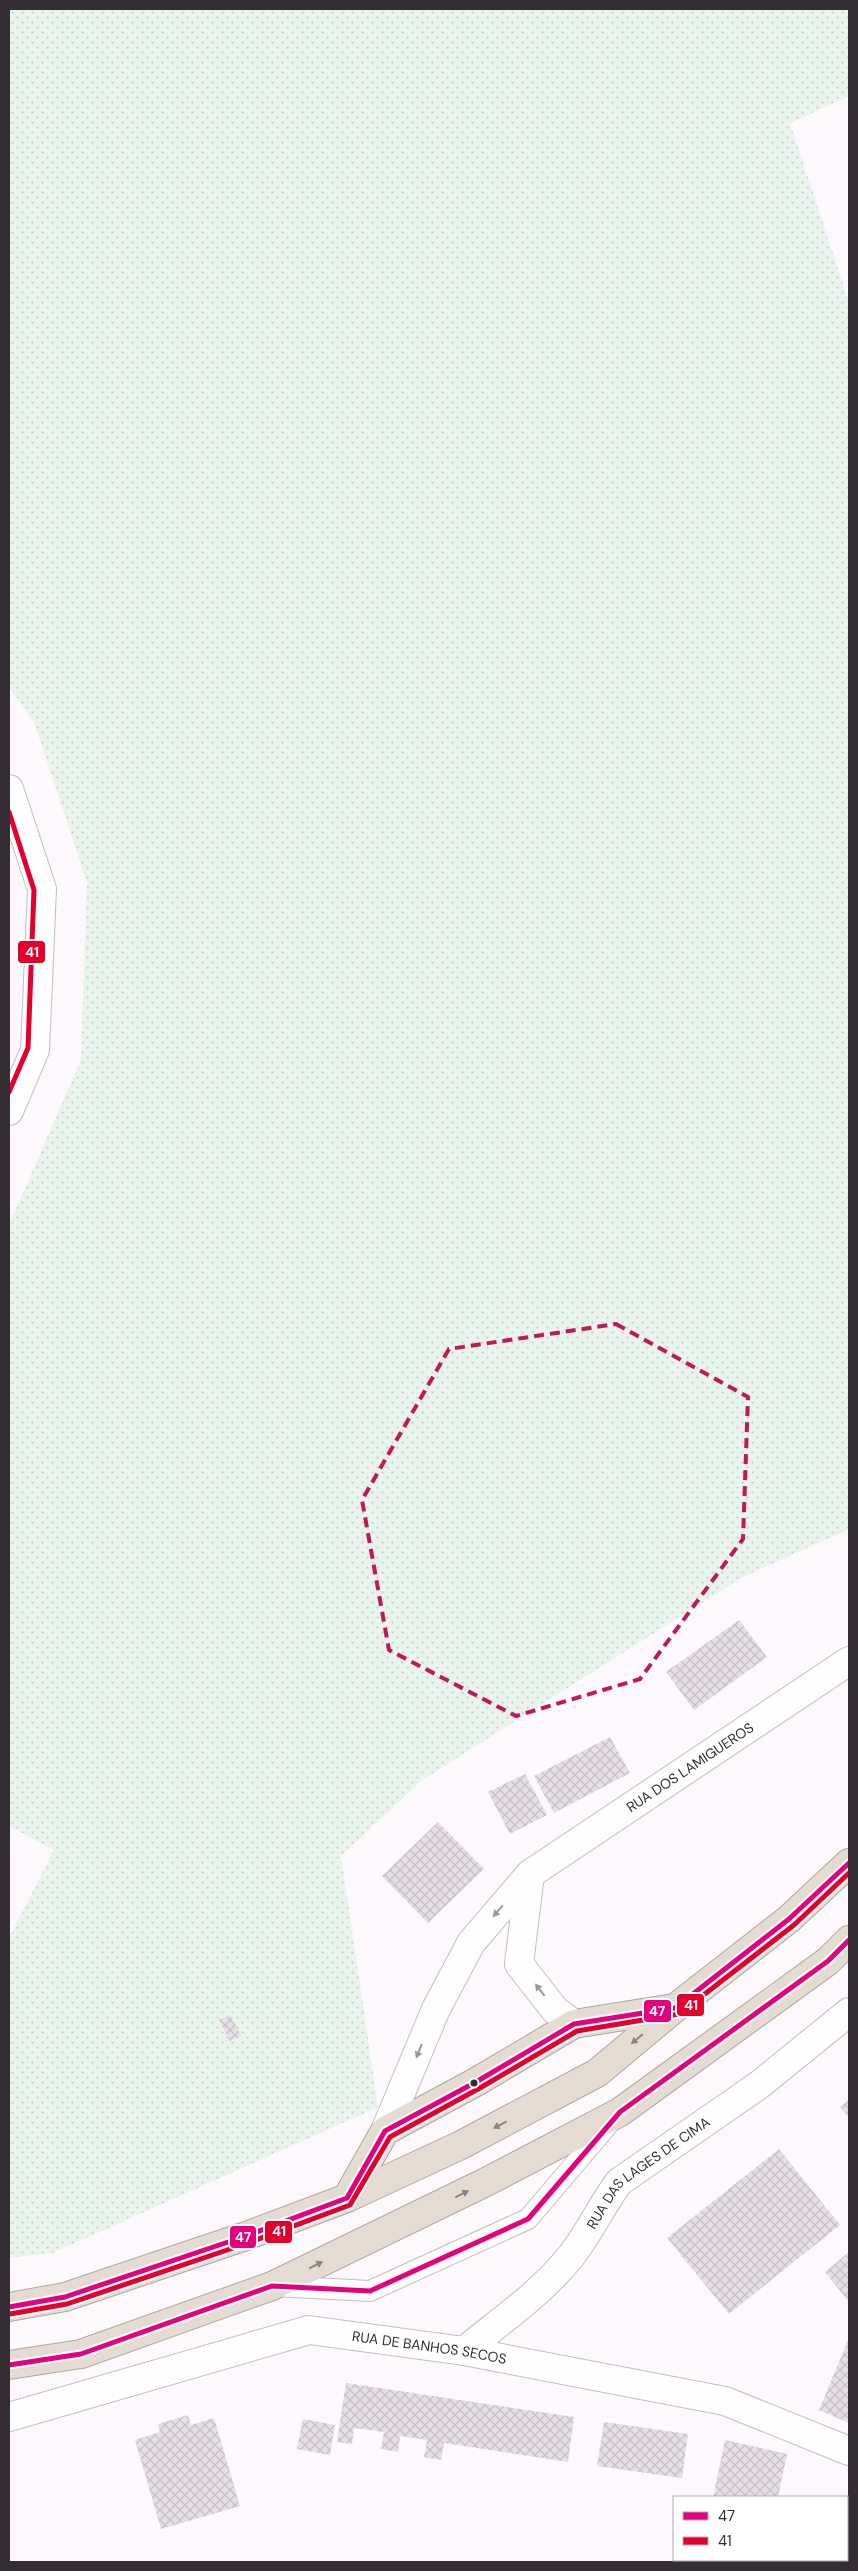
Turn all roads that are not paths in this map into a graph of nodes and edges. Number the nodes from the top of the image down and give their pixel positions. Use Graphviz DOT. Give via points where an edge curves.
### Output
graph roads {
  1 [pos="9,789"];
  2 [pos="9,1111"];
  3 [pos="849,1661"];
  4 [pos="849,1863"];
  5 [pos="530,1874"];
  6 [pos="849,1940"];
  7 [pos="675,2008"];
  8 [pos="849,2012"];
  9 [pos="574,2024"];
  10 [pos="620,2112"];
  11 [pos="385,2131"];
  12 [pos="347,2198"];
  13 [pos="272,2286"];
  14 [pos="9,2307"];
  15 [pos="464,2351"];
  16 [pos="9,2365"];
  17 [pos="9,2417"];
  18 [pos="849,2451"];
  1 -- 2 [label="street" via="42,889 35,1050"];
  3 -- 5 [label="street, RUA DOS LAMIGUEROS"];
  4 -- 7 [label="highway" via="789,1919"];
  9 -- 5 [label="street, one-way" via="555,2010 519,1964"];
  5 -- 11 [label="street, RUA DOS LAMIGUEROS, one-way" via="471,1943 436,2009"];
  6 -- 10 [label="highway" via="828,1961"];
  7 -- 9 [label="highway"];
  7 -- 12 [label="highway, one-way" via="597,2073 461,2145"];
  8 -- 15 [label="street, RUA DAS LAGES DE CIMA" via="759,2085 619,2182 572,2255 549,2281"];
  9 -- 11 [label="highway"];
  13 -- 10 [label="highway, one-way" via="486,2182"];
  10 -- 13 [label="lane" via="528,2219 370,2291"];
  11 -- 12 [label="highway"];
  12 -- 14 [label="highway" via="65,2297"];
  13 -- 16 [label="highway" via="80,2354"];
  15 -- 17 [label="street, RUA DE BANHOS SECOS" via="309,2330"];
  15 -- 18 [label="street, RUA DE BANHOS SECOS" via="725,2402"];
}
